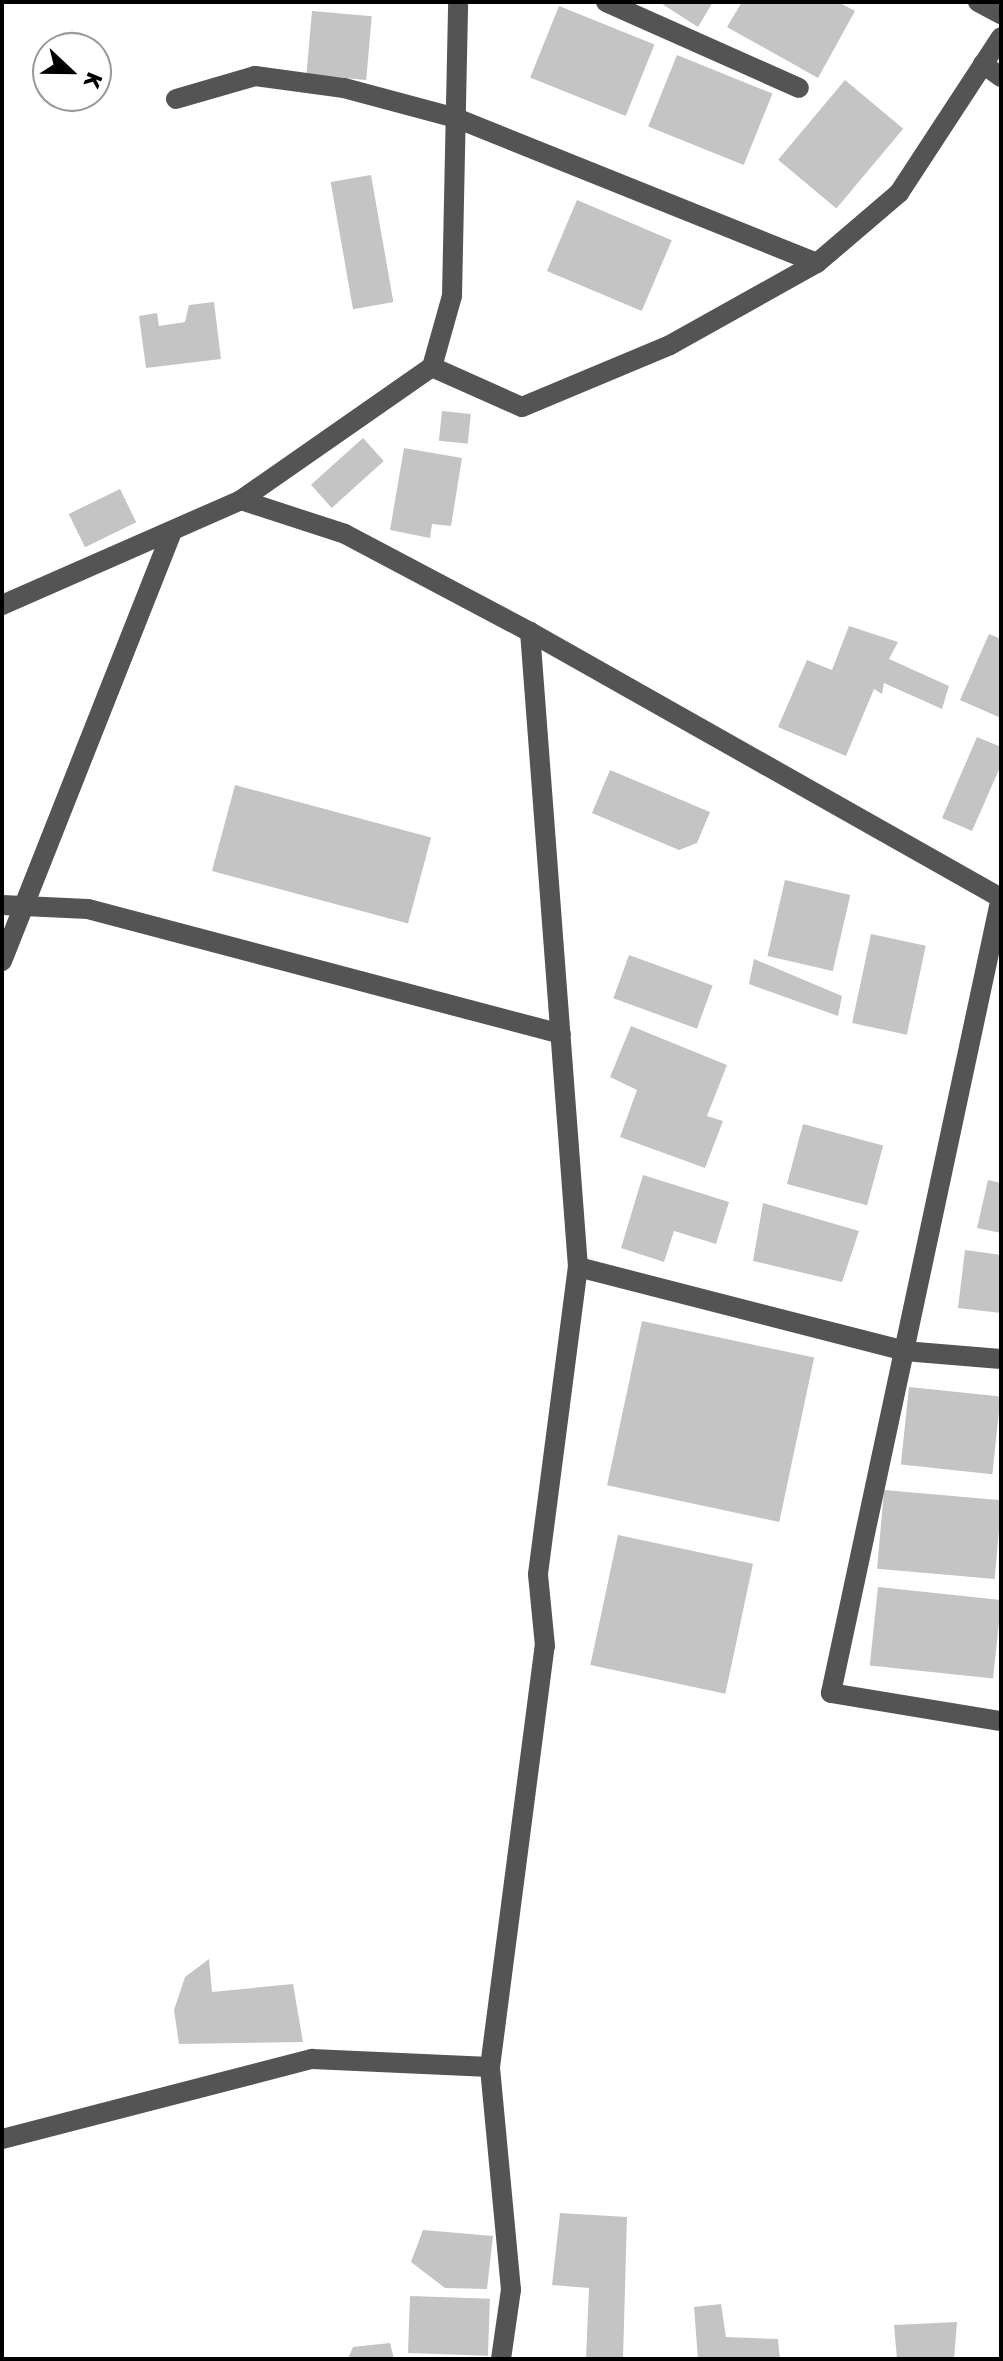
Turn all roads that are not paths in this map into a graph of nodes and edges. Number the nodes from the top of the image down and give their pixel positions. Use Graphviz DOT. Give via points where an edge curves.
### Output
graph roads {
  1 [pos="458,2"];
  2 [pos="606,2"];
  3 [pos="978,2"];
  4 [pos="1001,14"];
  5 [pos="1001,37"];
  6 [pos="983,64"];
  7 [pos="1001,77"];
  8 [pos="799,88"];
  9 [pos="176,99"];
  10 [pos="456,118"];
  11 [pos="817,263"];
  12 [pos="432,367"];
  13 [pos="241,500"];
  14 [pos="171,534"];
  15 [pos="2,605"];
  16 [pos="530,632"];
  17 [pos="1001,898"];
  18 [pos="2,905"];
  19 [pos="26,906"];
  20 [pos="2,961"];
  21 [pos="561,1034"];
  22 [pos="578,1267"];
  23 [pos="904,1351"];
  24 [pos="1001,1359"];
  25 [pos="1001,1721"];
  26 [pos="490,2067"];
  27 [pos="2,2139"];
  28 [pos="501,2359"];
  1 -- 10 [label="street"];
  2 -- 8 [label="street"];
  3 -- 4 [label="street"];
  5 -- 6 [label="street"];
  6 -- 7 [label="street"];
  6 -- 11 [label="street" via="899,193"];
  9 -- 10 [label="street" via="255,76 344,88"];
  10 -- 11 [label="street"];
  10 -- 12 [label="street" via="452,296"];
  11 -- 12 [label="street" via="670,345 522,407"];
  12 -- 13 [label="street"];
  13 -- 14 [label="street"];
  13 -- 16 [label="street" via="345,534"];
  14 -- 15 [label="street"];
  14 -- 19 [label="street"];
  16 -- 17 [label="street"];
  16 -- 21 [label="street"];
  17 -- 23 [label="street"];
  18 -- 19 [label="street"];
  19 -- 20 [label="street"];
  19 -- 21 [label="street" via="88,909"];
  21 -- 22 [label="street"];
  22 -- 23 [label="street"];
  22 -- 26 [label="street" via="538,1574 545,1646"];
  23 -- 24 [label="street"];
  23 -- 25 [label="street" via="831,1693"];
  26 -- 27 [label="street" via="312,2059"];
  26 -- 28 [label="street" via="511,2290"];
}
